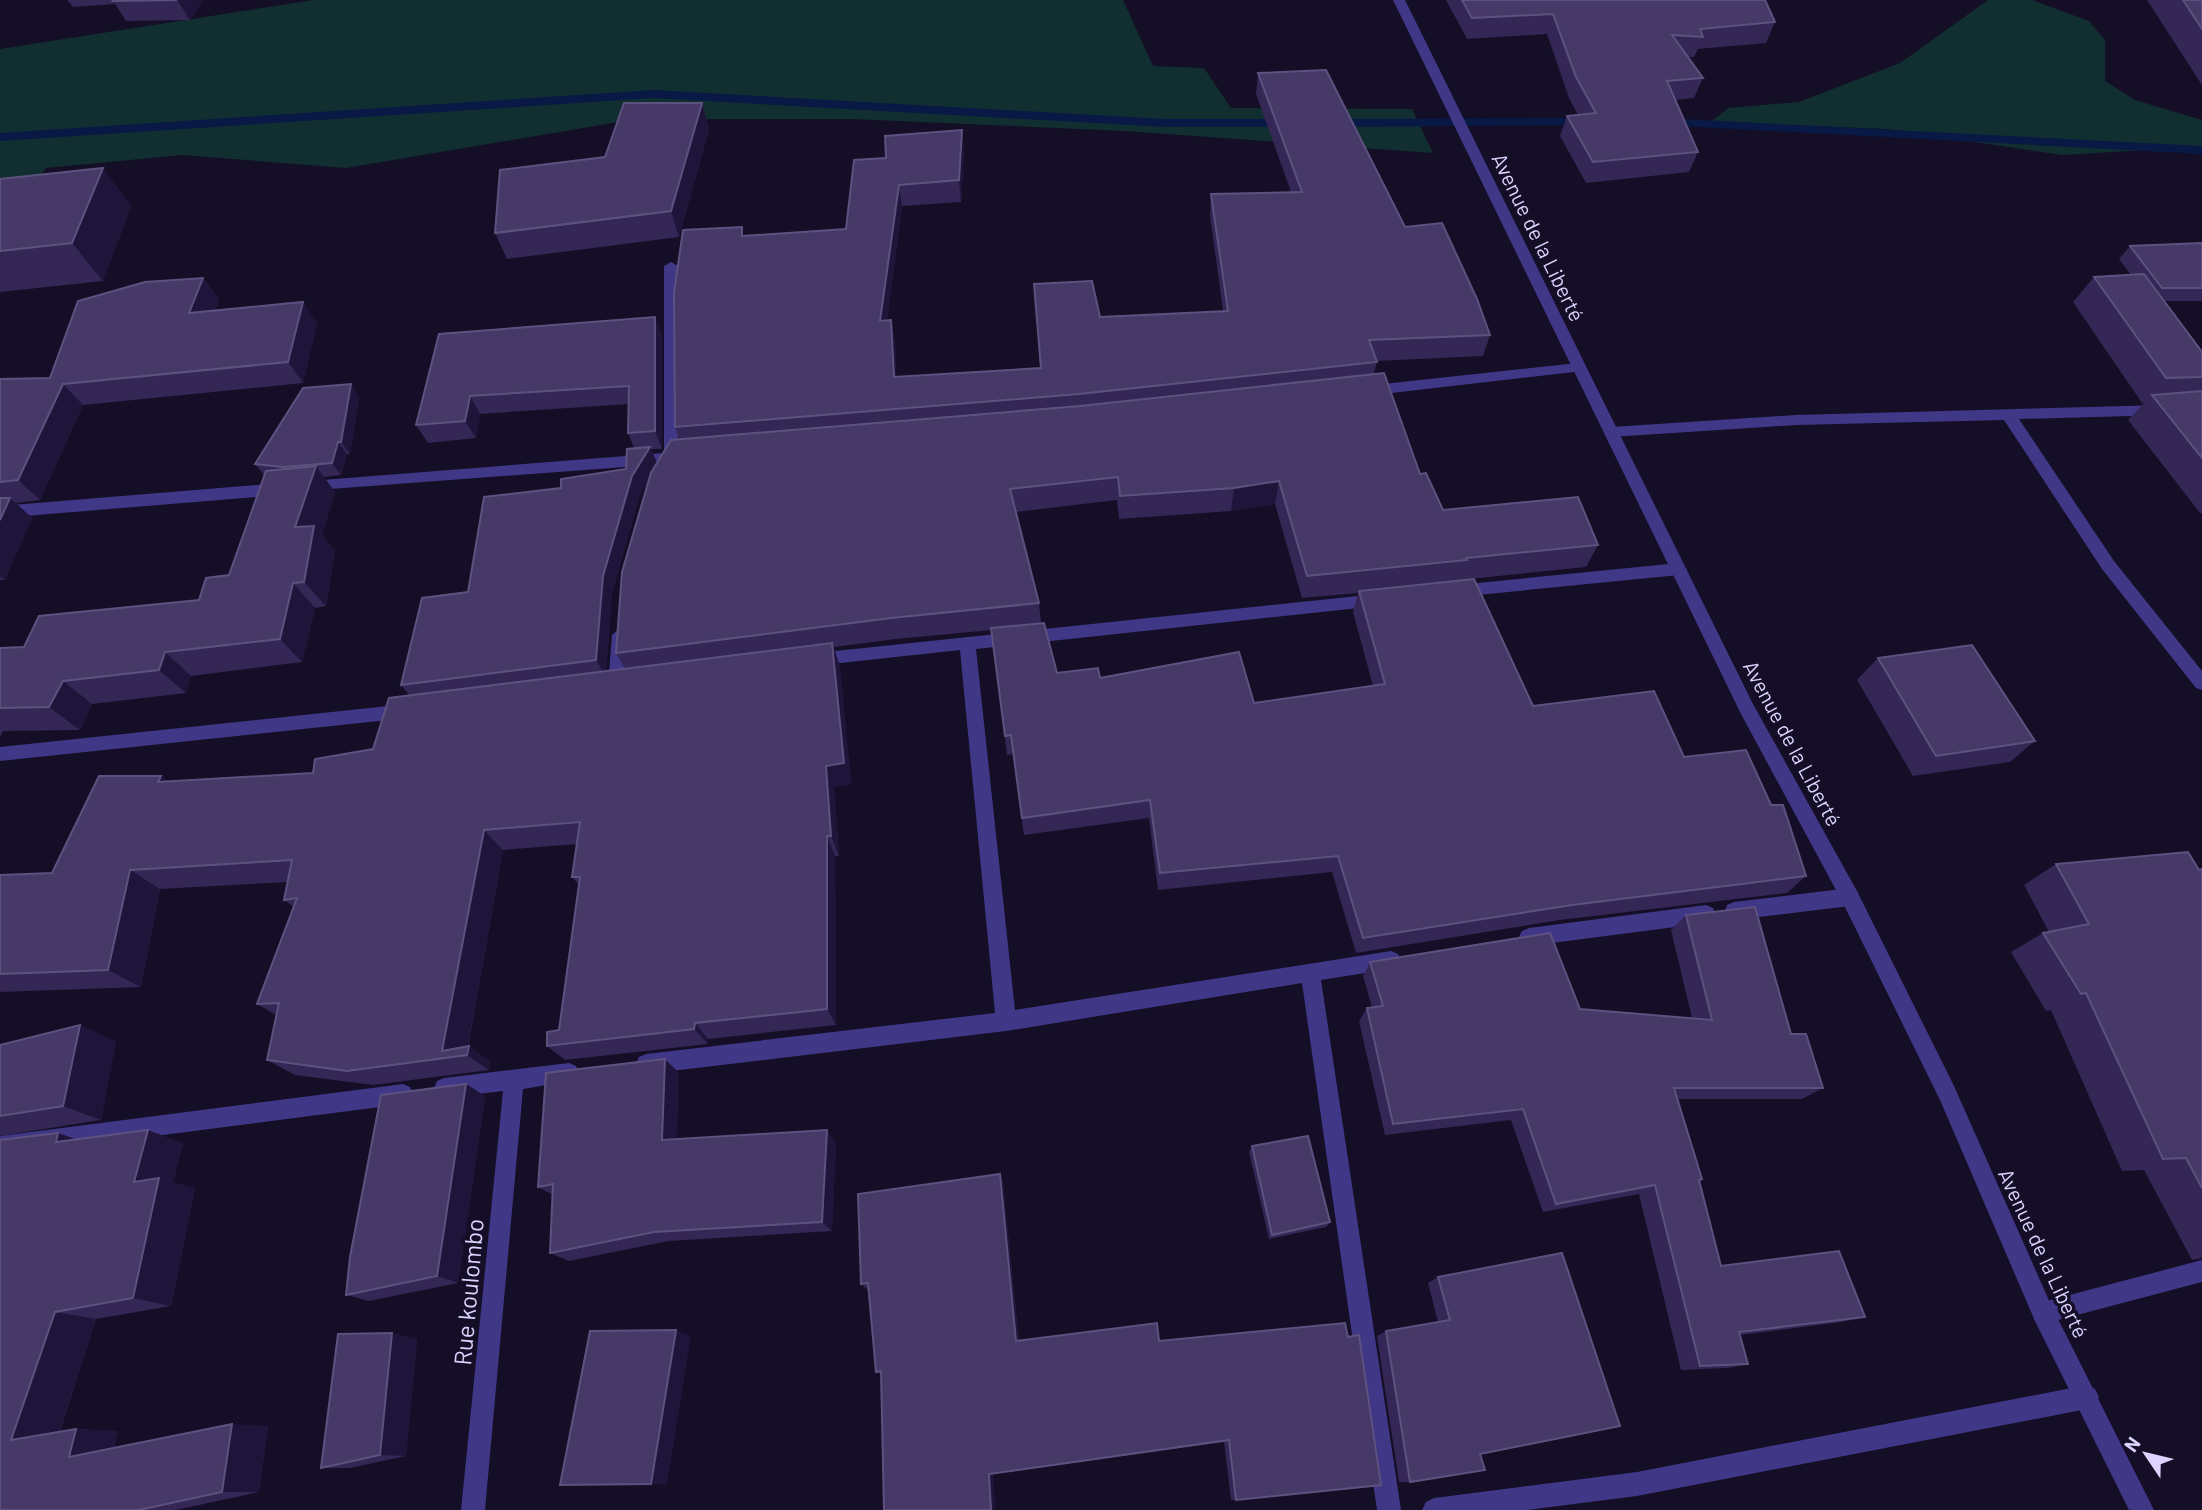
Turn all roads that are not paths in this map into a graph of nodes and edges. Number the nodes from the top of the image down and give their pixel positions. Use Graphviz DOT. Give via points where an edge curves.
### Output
graph roads {
  1 [pos="1399,0"];
  2 [pos="671,266"];
  3 [pos="1577,368"];
  4 [pos="1342,394"];
  5 [pos="2202,409"];
  6 [pos="2008,414"];
  7 [pos="1611,432"];
  8 [pos="700,456"];
  9 [pos="673,458"];
  10 [pos="662,477"];
  11 [pos="0,512"];
  12 [pos="1679,569"];
  13 [pos="1446,593"];
  14 [pos="1391,598"];
  15 [pos="621,619"];
  16 [pos="967,642"];
  17 [pos="790,662"];
  18 [pos="2202,683"];
  19 [pos="616,684"];
  20 [pos="430,708"];
  21 [pos="0,754"];
  22 [pos="1850,897"];
  23 [pos="1507,941"];
  24 [pos="1415,956"];
  25 [pos="1310,974"];
  26 [pos="1006,1021"];
  27 [pos="624,1066"];
  28 [pos="583,1071"];
  29 [pos="514,1079"];
  30 [pos="0,1146"];
  31 [pos="2202,1271"];
  32 [pos="2043,1313"];
  33 [pos="2087,1397"];
  34 [pos="473,1510"];
  35 [pos="1389,1510"];
  36 [pos="1434,1510"];
  37 [pos="2142,1510"];
  1 -- 3 [label="street, Avenue de la Liberté"];
  2 -- 9 [label="street"];
  3 -- 4 [label="street"];
  3 -- 7 [label="street, Avenue de la Liberté"];
  5 -- 6 [label="street"];
  6 -- 7 [label="street" via="1796,420"];
  6 -- 18 [label="street" via="2108,565"];
  7 -- 12 [label="street, Avenue de la Liberté"];
  8 -- 9 [label="street"];
  9 -- 10 [label="street"];
  9 -- 11 [label="street"];
  12 -- 13 [label="street"];
  12 -- 22 [label="street, Avenue de la Liberté" via="1747,709"];
  14 -- 16 [label="street"];
  15 -- 19 [label="street"];
  16 -- 17 [label="street"];
  16 -- 26 [label="street"];
  20 -- 21 [label="street"];
  22 -- 23 [label="street"];
  22 -- 32 [label="street, Avenue de la Liberté" via="1947,1093"];
  24 -- 25 [label="street"];
  25 -- 26 [label="street"];
  25 -- 35 [label="street"];
  26 -- 27 [label="street"];
  28 -- 29 [label="street"];
  29 -- 30 [label="street"];
  29 -- 34 [label="street, Rue koulombo"];
  31 -- 32 [label="street"];
  32 -- 33 [label="street, Avenue de la Liberté"];
  33 -- 36 [label="street" via="1637,1485"];
  33 -- 37 [label="street, Avenue de la Liberté"];
}
